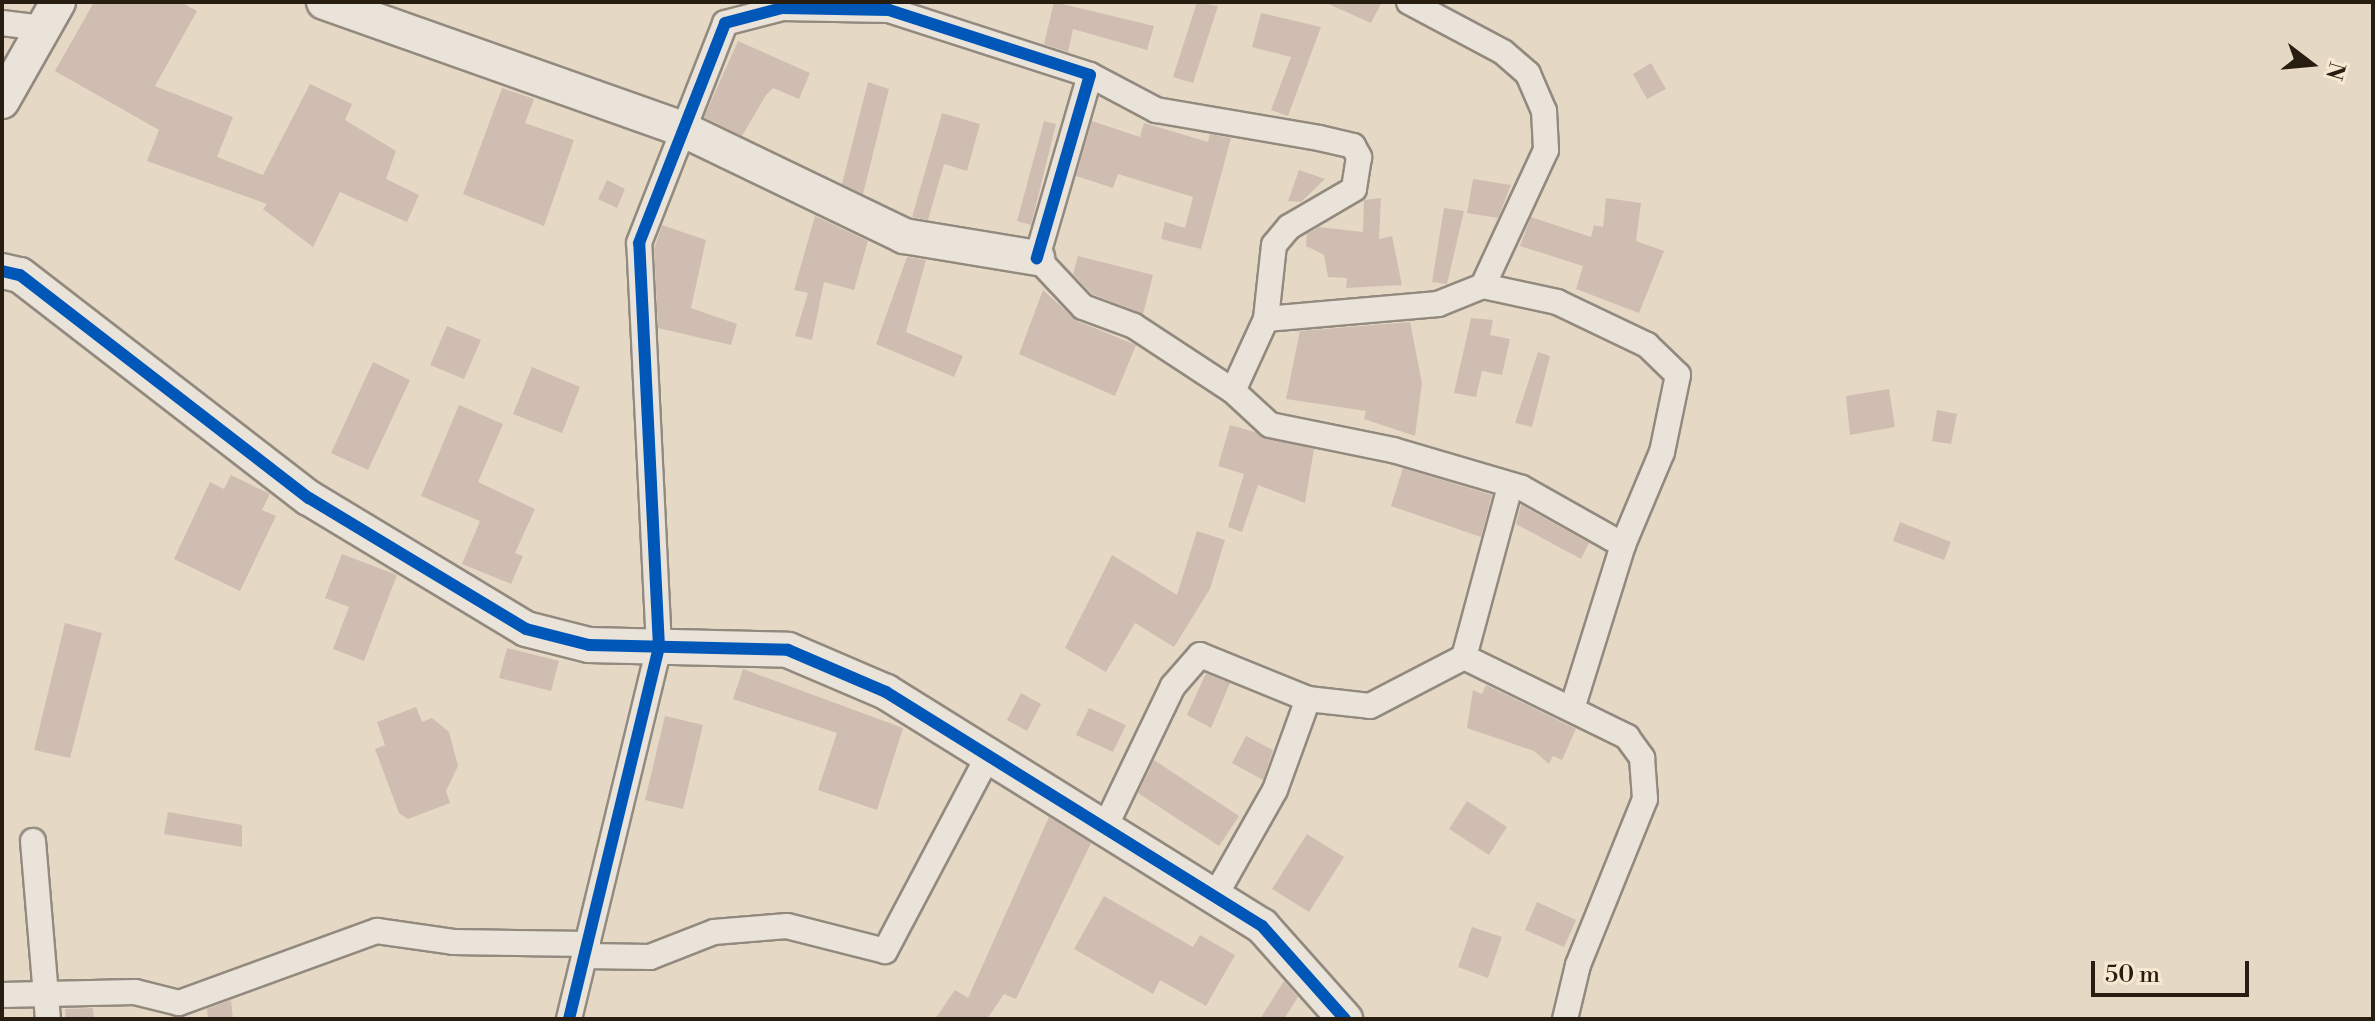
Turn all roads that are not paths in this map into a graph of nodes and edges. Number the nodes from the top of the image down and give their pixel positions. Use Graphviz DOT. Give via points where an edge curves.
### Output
graph roads {
  1 [pos="324,2"];
  2 [pos="1409,2"];
  3 [pos="891,6"];
  4 [pos="50,15"];
  5 [pos="2,23"];
  6 [pos="1090,75"];
  7 [pos="2,101"];
  8 [pos="680,128"];
  9 [pos="1037,258"];
  10 [pos="2,271"];
  11 [pos="1483,286"];
  12 [pos="1266,319"];
  13 [pos="1233,391"];
  14 [pos="1510,487"];
  15 [pos="1623,545"];
  16 [pos="659,647"];
  17 [pos="1464,657"];
  18 [pos="1308,699"];
  19 [pos="1573,706"];
  20 [pos="990,753"];
  21 [pos="1106,825"];
  22 [pos="33,841"];
  23 [pos="1215,896"];
  24 [pos="586,950"];
  25 [pos="49,992"];
  26 [pos="2,995"];
  27 [pos="48,1019"];
  28 [pos="569,1019"];
  29 [pos="1345,1019"];
  30 [pos="1565,1019"];
  1 -- 8 [label="street"];
  2 -- 11 [label="street" via="1503,52 1528,74 1544,111 1546,150"];
  3 -- 6 [label="street"];
  3 -- 8 [label="street" via="782,8 725,23"];
  4 -- 5 [label="street"];
  4 -- 7 [label="street"];
  6 -- 9 [label="street"];
  6 -- 12 [label="street" via="1156,110 1353,146 1361,163 1354,189 1289,227 1274,245"];
  8 -- 9 [label="street" via="904,236"];
  8 -- 16 [label="street" via="639,243"];
  9 -- 13 [label="street" via="1083,307 1134,326"];
  10 -- 16 [label="street" via="20,275 309,498 526,629 589,645"];
  11 -- 12 [label="street" via="1438,304"];
  11 -- 15 [label="street" via="1557,302 1647,345 1678,375 1662,452"];
  12 -- 13 [label="street"];
  13 -- 14 [label="street" via="1270,425 1393,450"];
  14 -- 15 [label="street"];
  14 -- 17 [label="street"];
  15 -- 19 [label="street"];
  16 -- 20 [label="street" via="788,650 886,692"];
  16 -- 24 [label="street"];
  17 -- 18 [label="street" via="1370,706"];
  17 -- 19 [label="street"];
  18 -- 21 [label="street" via="1200,655 1173,686"];
  18 -- 23 [label="street" via="1275,790"];
  19 -- 30 [label="street" via="1627,737 1642,758 1645,799 1578,965"];
  20 -- 21 [label="street"];
  20 -- 24 [label="street" via="885,951 787,926 714,932 650,957"];
  21 -- 23 [label="street"];
  22 -- 25 [label="street"];
  23 -- 29 [label="street" via="1262,926"];
  24 -- 25 [label="street" via="453,942 377,931 179,1003 135,992"];
  24 -- 28 [label="street"];
  25 -- 26 [label="street"];
  25 -- 27 [label="street"];
}
